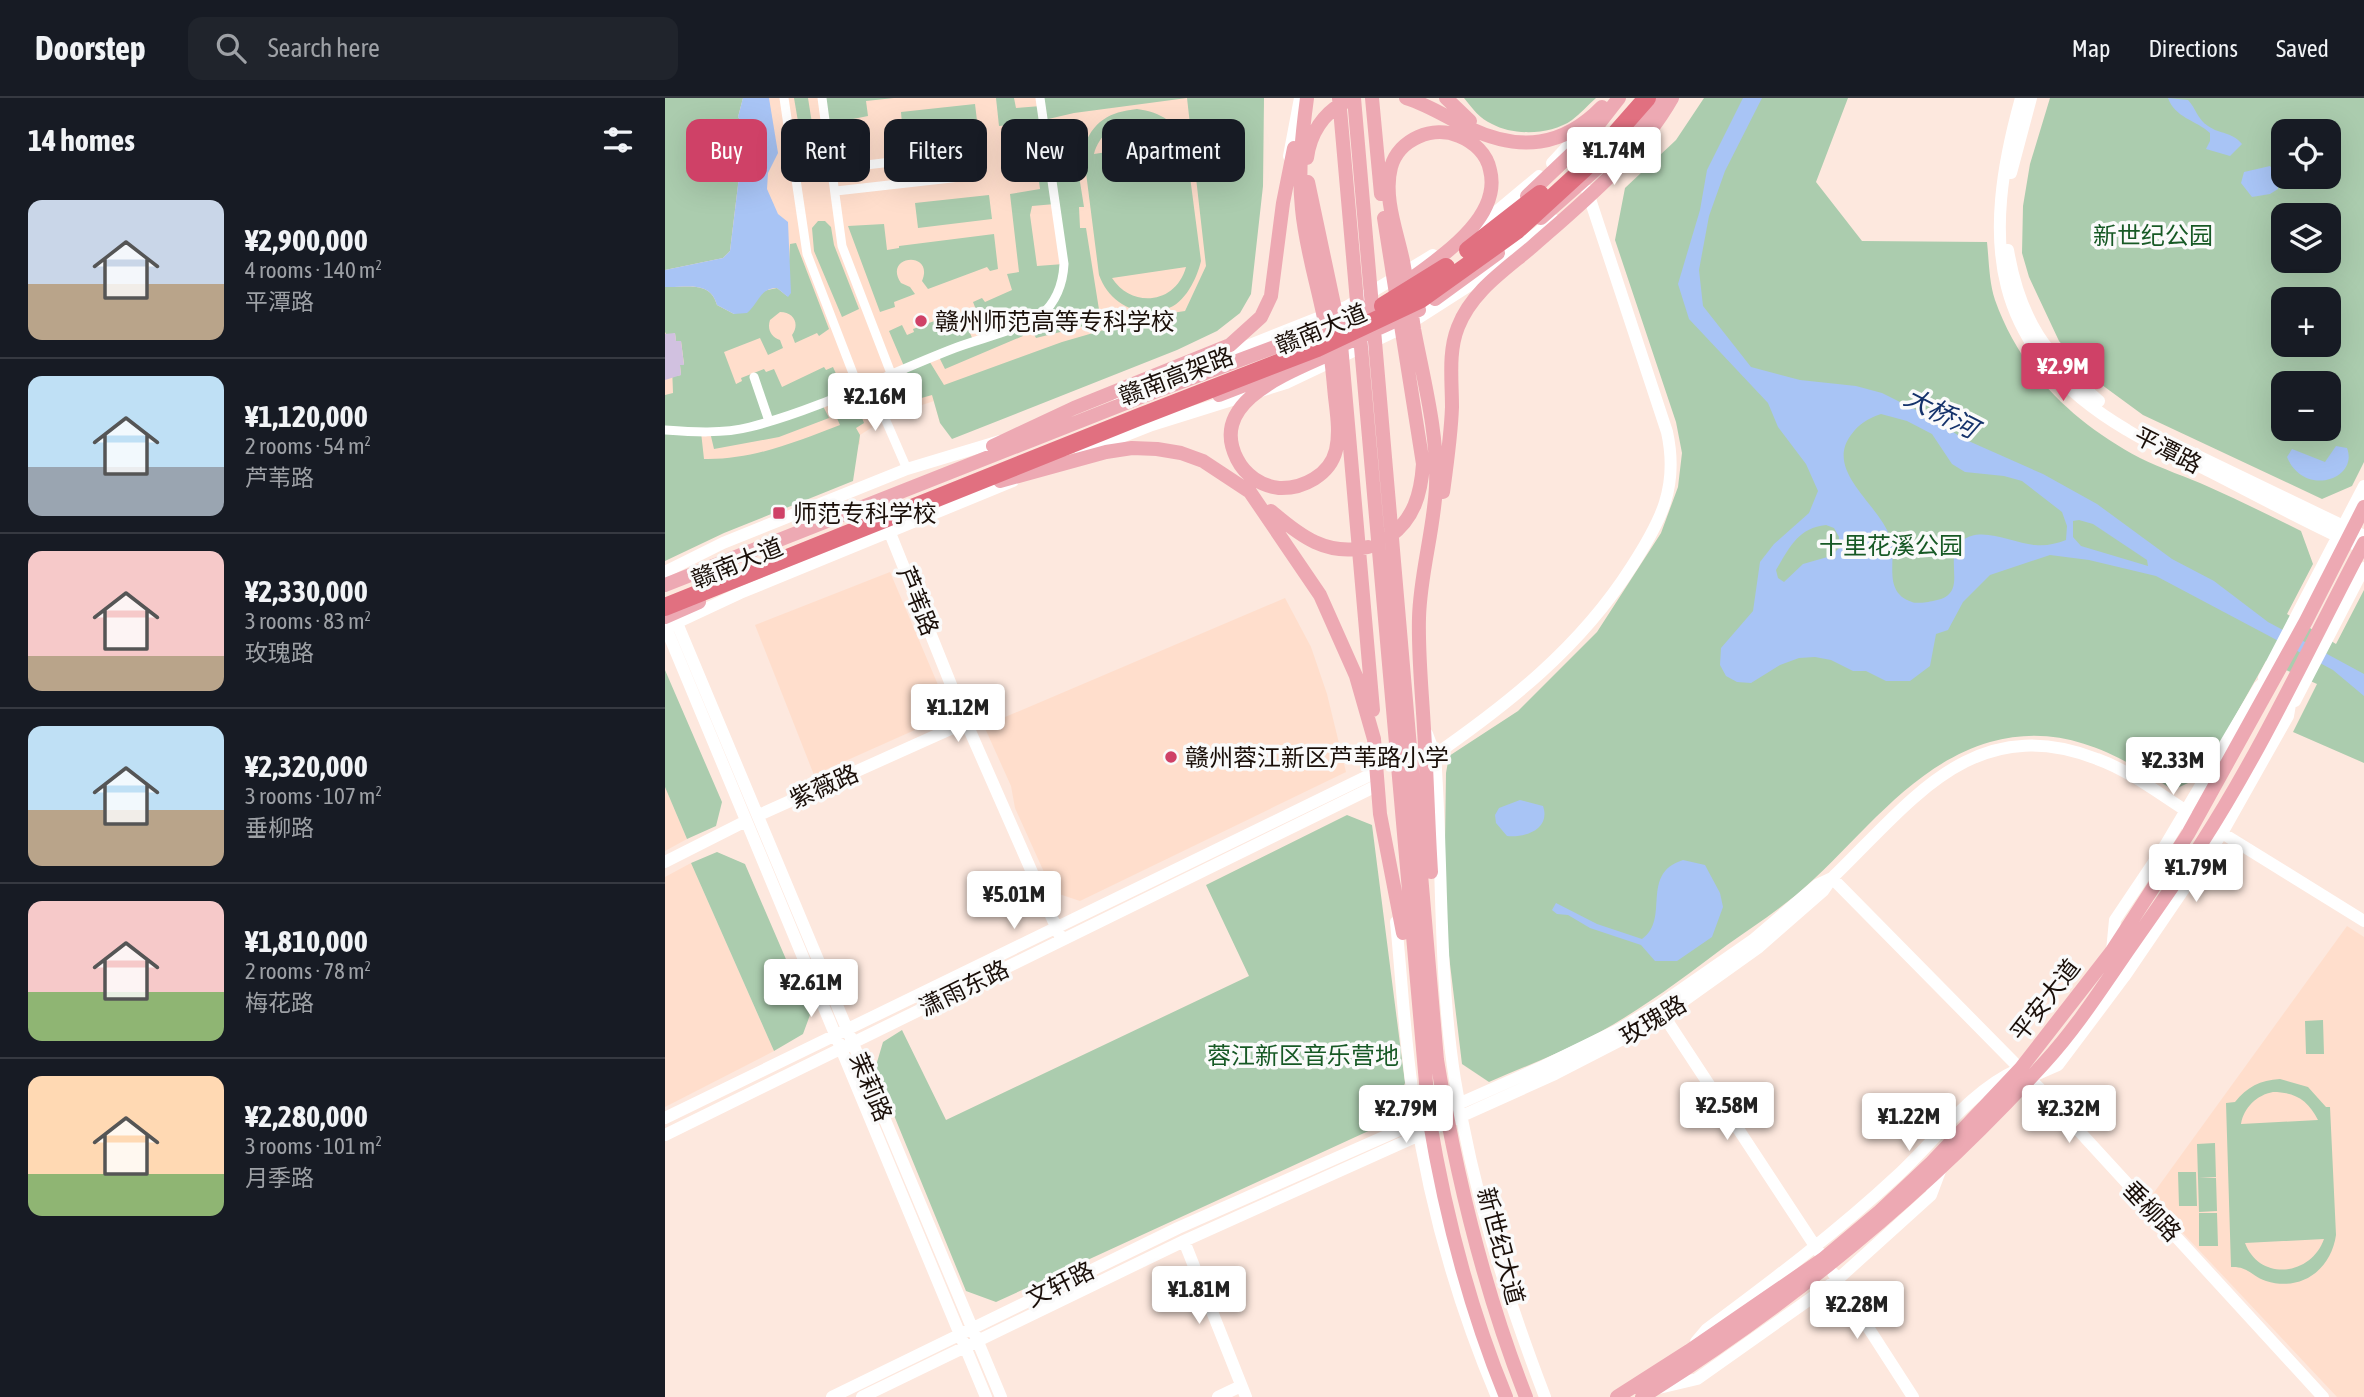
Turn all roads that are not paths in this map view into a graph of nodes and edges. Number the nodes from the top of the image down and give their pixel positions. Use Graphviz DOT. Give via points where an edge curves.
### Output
graph roads {
  1 [pos="784,98"];
  2 [pos="822,98"];
  3 [pos="1040,98"];
  4 [pos="1339,98"];
  5 [pos="1353,98"];
  6 [pos="1372,98"];
  7 [pos="1406,98"];
  8 [pos="1446,98"];
  9 [pos="1612,98"];
  10 [pos="1632,98"];
  11 [pos="1647,98"];
  12 [pos="1664,98"];
  13 [pos="1675,98"];
  14 [pos="2021,98"];
  15 [pos="2031,98"];
  16 [pos="1304,100"];
  17 [pos="825,119"];
  18 [pos="1495,137"];
  19 [pos="870,165"];
  20 [pos="835,182"];
  21 [pos="836,191"];
  22 [pos="1588,193"];
  23 [pos="1494,215"];
  24 [pos="1458,241"];
  25 [pos="1522,245"];
  26 [pos="1397,289"];
  27 [pos="1238,356"];
  28 [pos="892,376"];
  29 [pos="754,377"];
  30 [pos="870,384"];
  31 [pos="859,389"];
  32 [pos="1248,393"];
  33 [pos="769,421"];
  34 [pos="665,430"];
  35 [pos="1014,436"];
  36 [pos="980,448"];
  37 [pos="907,469"];
  38 [pos="1035,472"];
  39 [pos="1000,481"];
  40 [pos="911,486"];
  41 [pos="2364,486"];
  42 [pos="1250,492"];
  43 [pos="2364,507"];
  44 [pos="890,533"];
  45 [pos="2354,538"];
  46 [pos="1428,551"];
  47 [pos="2364,568"];
  48 [pos="665,572"];
  49 [pos="665,584"];
  50 [pos="665,595"];
  51 [pos="665,607"];
  52 [pos="2313,623"];
  53 [pos="668,624"];
  54 [pos="2277,665"];
  55 [pos="2299,683"];
  56 [pos="1404,688"];
  57 [pos="966,722"];
  58 [pos="1424,725"];
  59 [pos="1374,739"];
  60 [pos="1430,758"];
  61 [pos="1376,779"];
  62 [pos="2208,801"];
  63 [pos="2222,808"];
  64 [pos="2185,810"];
  65 [pos="759,815"];
  66 [pos="746,821"];
  67 [pos="2222,833"];
  68 [pos="2188,834"];
  69 [pos="2202,843"];
  70 [pos="665,862"];
  71 [pos="1392,876"];
  72 [pos="1832,878"];
  73 [pos="2364,921"];
  74 [pos="1059,934"];
  75 [pos="2119,951"];
  76 [pos="2124,978"];
  77 [pos="1661,1011"];
  78 [pos="1427,1020"];
  79 [pos="842,1032"];
  80 [pos="847,1045"];
  81 [pos="2025,1073"];
  82 [pos="1461,1110"];
  83 [pos="1447,1116"];
  84 [pos="665,1118"];
  85 [pos="1424,1126"];
  86 [pos="665,1135"];
  87 [pos="1936,1166"];
  88 [pos="1898,1175"];
  89 [pos="1184,1241"];
  90 [pos="1823,1258"];
  91 [pos="1837,1280"];
  92 [pos="1776,1308"];
  93 [pos="972,1326"];
  94 [pos="959,1333"];
  95 [pos="1759,1338"];
  96 [pos="978,1340"];
  97 [pos="964,1346"];
  98 [pos="1243,1391"];
  99 [pos="1649,1393"];
  100 [pos="832,1397"];
  101 [pos="862,1397"];
  102 [pos="986,1397"];
  103 [pos="1001,1397"];
  104 [pos="1218,1397"];
  105 [pos="1497,1397"];
  106 [pos="1506,1397"];
  107 [pos="1526,1397"];
  108 [pos="1545,1397"];
  109 [pos="1617,1397"];
  110 [pos="1913,1397"];
  111 [pos="2323,1397"];
  1 -- 31 [label="street" via="807,254"];
  2 -- 17 [label="street"];
  3 -- 28 [label="street" via="1064,264 1059,291 1042,315 1028,323"];
  4 -- 78 [label="main road"];
  5 -- 56 [label="main road"];
  5 -- 59 [label="main road" via="1324,117 1309,146 1306,165 1340,333"];
  6 -- 42 [label="main road" via="1386,231 1423,464 1418,499 1398,530 1382,541 1366,548 1334,550 1309,540"];
  7 -- 18 [label="main road"];
  8 -- 18 [label="main road" via="1464,117"];
  9 -- 18 [label="main road" via="1561,137 1539,143"];
  9 -- 23 [label="main road, 赣南大道" via="1587,139 1536,188"];
  10 -- 50 [label="highway, 赣南高架路" via="1532,201 1430,278 1387,304 1305,345"];
  11 -- 51 [label="highway, 赣南高架路" via="1588,165 1516,231 1421,299 1317,348"];
  12 -- 25 [label="main road, 赣南大道"];
  13 -- 22 [label="main road" via="1643,140"];
  14 -- 45 [label="street, 平潭路" via="2000,195 1999,244 2017,313 2044,361 2126,430"];
  15 -- 45 [label="street, 平潭路" via="2011,171 2005,219 2011,271 2035,334 2051,356 2133,425"];
  16 -- 32 [label="main road" via="1302,209 1328,337 1338,431 1336,453 1322,473 1285,488 1271,487 1247,473 1233,452 1231,438 1236,413"];
  16 -- 35 [label="main road" via="1271,296 1261,317 1230,345"];
  16 -- 36 [label="street" via="1281,191 1269,285 1260,311 1245,330"];
  19 -- 21 [label="street" via="966,153 969,176"];
  20 -- 21 [label="street"];
  21 -- 28 [label="street" via="842,246"];
  22 -- 25 [label="main road"];
  22 -- 60 [label="street" via="1667,432 1672,467 1667,500 1613,596 1566,651 1504,706"];
  23 -- 24 [label="main road"];
  23 -- 26 [label="main road, 赣南大道" via="1447,258"];
  23 -- 46 [label="main road" via="1489,164 1474,144 1460,136 1434,132 1419,136 1399,151 1391,166 1390,198 1436,458"];
  24 -- 26 [label="main road"];
  24 -- 27 [label="street" via="1348,306"];
  25 -- 32 [label="main road, 赣南大道" via="1419,311"];
  25 -- 32 [label="street" via="1406,326 1286,383"];
  25 -- 46 [label="main road" via="1479,292 1457,329 1448,460"];
  26 -- 27 [label="main road, 赣南大道" via="1318,330"];
  27 -- 35 [label="street"];
  27 -- 40 [label="main road, 赣南大道"];
  28 -- 30 [label="street"];
  29 -- 33 [label="street"];
  30 -- 31 [label="street"];
  30 -- 37 [label="street"];
  31 -- 33 [label="street"];
  32 -- 38 [label="street"];
  32 -- 39 [label="main road, 赣南大道" via="1150,420"];
  33 -- 34 [label="street" via="749,428"];
  35 -- 36 [label="street"];
  35 -- 40 [label="main road"];
  36 -- 37 [label="street"];
  37 -- 48 [label="street" via="723,543"];
  38 -- 39 [label="main road"];
  38 -- 42 [label="main road" via="1106,452 1157,449 1203,461"];
  38 -- 44 [label="street"];
  39 -- 53 [label="main road, 赣南大道"];
  40 -- 49 [label="main road, 赣南大道"];
  41 -- 45 [label="street, 平安大道"];
  42 -- 59 [label="main road" via="1334,620"];
  43 -- 45 [label="main road, 平安大道"];
  44 -- 53 [label="street"];
  44 -- 57 [label="street, 芦苇路"];
  45 -- 52 [label="main road, 平安大道"];
  46 -- 58 [label="main road" via="1419,615"];
  47 -- 52 [label="street, 平安大道"];
  52 -- 54 [label="main road, 平安大道"];
  52 -- 55 [label="main road, 平安大道"];
  53 -- 65 [label="street, 茉莉路"];
  53 -- 66 [label="street, 茉莉路"];
  54 -- 62 [label="main road, 平安大道"];
  54 -- 64 [label="street"];
  55 -- 63 [label="main road, 平安大道"];
  55 -- 67 [label="street" via="2288,716"];
  56 -- 58 [label="main road"];
  56 -- 78 [label="main road"];
  57 -- 65 [label="street, 紫薇路"];
  57 -- 74 [label="street, 芦苇路"];
  58 -- 60 [label="main road"];
  59 -- 61 [label="main road"];
  60 -- 78 [label="main road"];
  60 -- 82 [label="street" via="1446,992"];
  61 -- 71 [label="main road"];
  61 -- 74 [label="street, 潇雨东路"];
  62 -- 64 [label="street"];
  62 -- 68 [label="main road, 平安大道"];
  63 -- 67 [label="street"];
  63 -- 69 [label="main road, 平安大道"];
  64 -- 68 [label="street"];
  64 -- 72 [label="street, 玫瑰路" via="2100,759 2048,746 2005,747 1959,762 1931,782"];
  64 -- 75 [label="street" via="2115,920"];
  65 -- 79 [label="street, 茉莉路"];
  66 -- 70 [label="street"];
  66 -- 79 [label="street, 茉莉路"];
  67 -- 69 [label="street"];
  67 -- 73 [label="street"];
  67 -- 76 [label="street"];
  68 -- 75 [label="main road, 平安大道"];
  69 -- 75 [label="main road, 平安大道"];
  71 -- 78 [label="main road"];
  71 -- 85 [label="street"];
  72 -- 77 [label="street, 玫瑰路" via="1817,885"];
  72 -- 81 [label="street, 垂柳路"];
  74 -- 79 [label="street, 潇雨东路"];
  74 -- 80 [label="street, 潇雨东路"];
  75 -- 76 [label="street"];
  75 -- 81 [label="main road, 平安大道"];
  76 -- 81 [label="street" via="2058,1065"];
  77 -- 82 [label="street, 玫瑰路"];
  77 -- 90 [label="street"];
  78 -- 83 [label="main road, 新世纪大道"];
  78 -- 85 [label="main road"];
  79 -- 80 [label="street, 茉莉路"];
  79 -- 84 [label="street, 潇雨东路"];
  80 -- 86 [label="street, 潇雨东路"];
  80 -- 93 [label="street, 茉莉路"];
  80 -- 94 [label="street, 茉莉路"];
  81 -- 87 [label="main road, 平安大道"];
  81 -- 88 [label="street" via="1995,1080"];
  81 -- 111 [label="street, 垂柳路"];
  82 -- 83 [label="street, 玫瑰路"];
  82 -- 108 [label="street" via="1507,1298"];
  83 -- 85 [label="street, 文轩路"];
  83 -- 107 [label="main road, 新世纪大道" via="1492,1305"];
  85 -- 89 [label="street, 文轩路"];
  85 -- 93 [label="street, 文轩路" via="1178,1228"];
  85 -- 105 [label="street" via="1434,1199 1456,1282"];
  85 -- 106 [label="main road" via="1455,1249"];
  87 -- 88 [label="street"];
  87 -- 90 [label="main road, 平安大道"];
  87 -- 91 [label="street" via="1931,1195"];
  88 -- 90 [label="street"];
  89 -- 96 [label="street, 文轩路"];
  89 -- 98 [label="street"];
  90 -- 91 [label="street"];
  90 -- 92 [label="main road, 平安大道"];
  90 -- 109 [label="main road, 平安大道"];
  91 -- 95 [label="street"];
  91 -- 110 [label="street"];
  92 -- 95 [label="street"];
  92 -- 99 [label="main road, 平安大道"];
  93 -- 94 [label="street, 文轩路"];
  93 -- 96 [label="street, 茉莉路"];
  94 -- 97 [label="street, 茉莉路"];
  94 -- 100 [label="street, 文轩路"];
  95 -- 99 [label="street" via="1697,1379"];
  96 -- 97 [label="street, 文轩路"];
  96 -- 103 [label="street, 茉莉路"];
  97 -- 101 [label="street, 文轩路"];
  97 -- 102 [label="street, 茉莉路"];
  98 -- 104 [label="street"];
}
